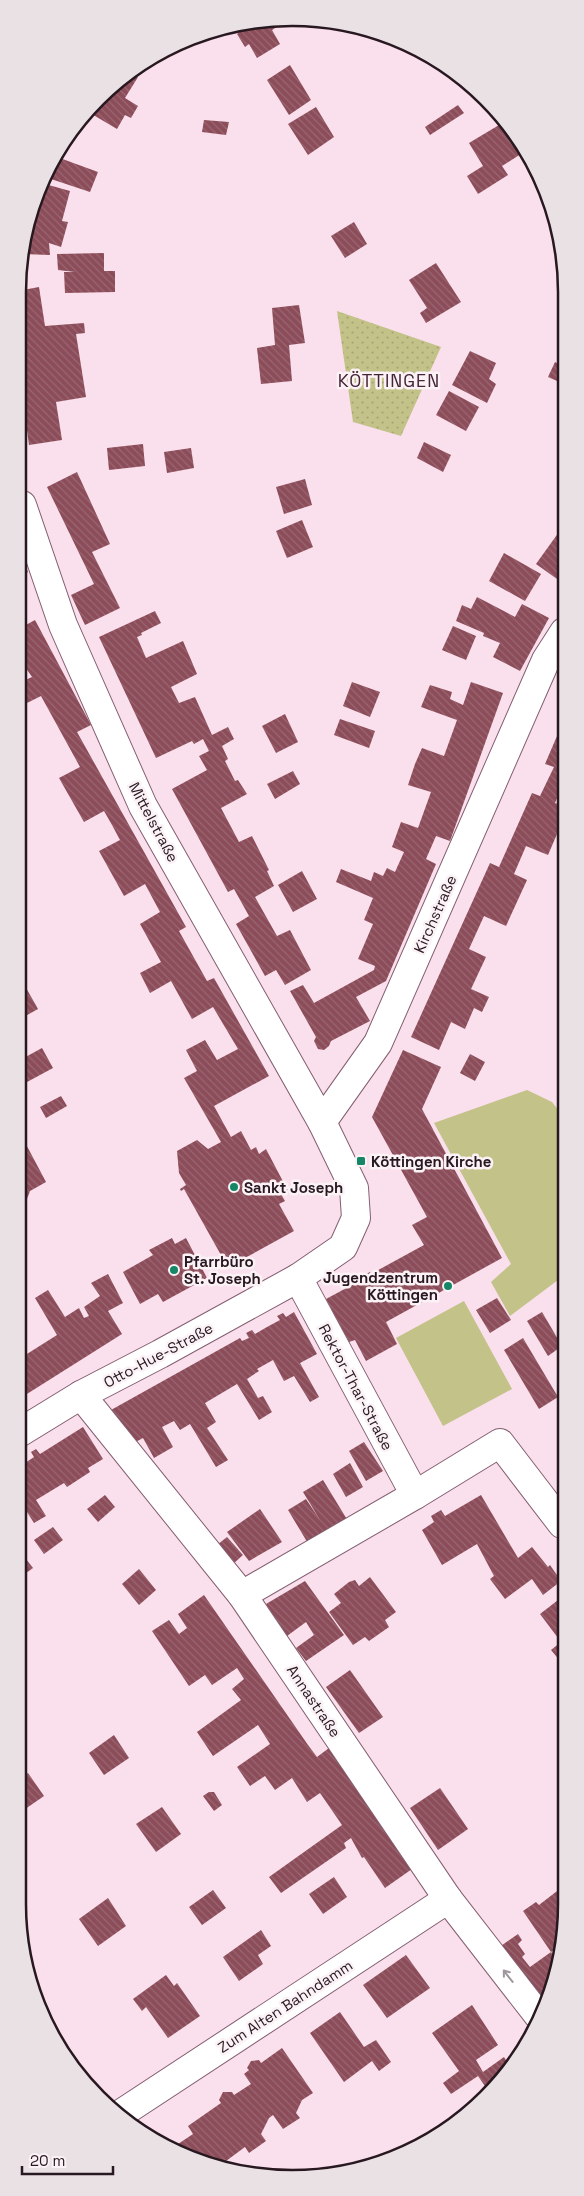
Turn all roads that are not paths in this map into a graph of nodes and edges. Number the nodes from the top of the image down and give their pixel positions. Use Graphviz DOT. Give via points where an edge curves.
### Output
graph roads {
  1 [pos="26,517"];
  2 [pos="558,641"];
  3 [pos="322,1122"];
  4 [pos="298,1278"];
  5 [pos="81,1395"];
  6 [pos="26,1429"];
  7 [pos="415,1495"];
  8 [pos="558,1519"];
  9 [pos="242,1595"];
  10 [pos="448,1899"];
  11 [pos="535,2011"];
  12 [pos="125,2111"];
  1 -- 3 [label="street, Mittelstraße" via="63,625 143,806"];
  2 -- 3 [label="street, Kirchstraße" via="546,660 378,1043"];
  3 -- 4 [label="street, Otto-Hue-Straße" via="354,1188 356,1218 342,1247"];
  4 -- 5 [label="street, Otto-Hue-Straße"];
  4 -- 7 [label="street, Rektor-Thar-Straße"];
  5 -- 6 [label="street, Otto-Hue-Straße"];
  5 -- 9 [label="street, Annastraße"];
  7 -- 8 [label="street" via="500,1443"];
  7 -- 9 [label="street"];
  9 -- 10 [label="street, Annastraße"];
  11 -- 10 [label="street, Annastraße, one-way"];
  10 -- 12 [label="street, Zum Alten Bahndamm"];
}
